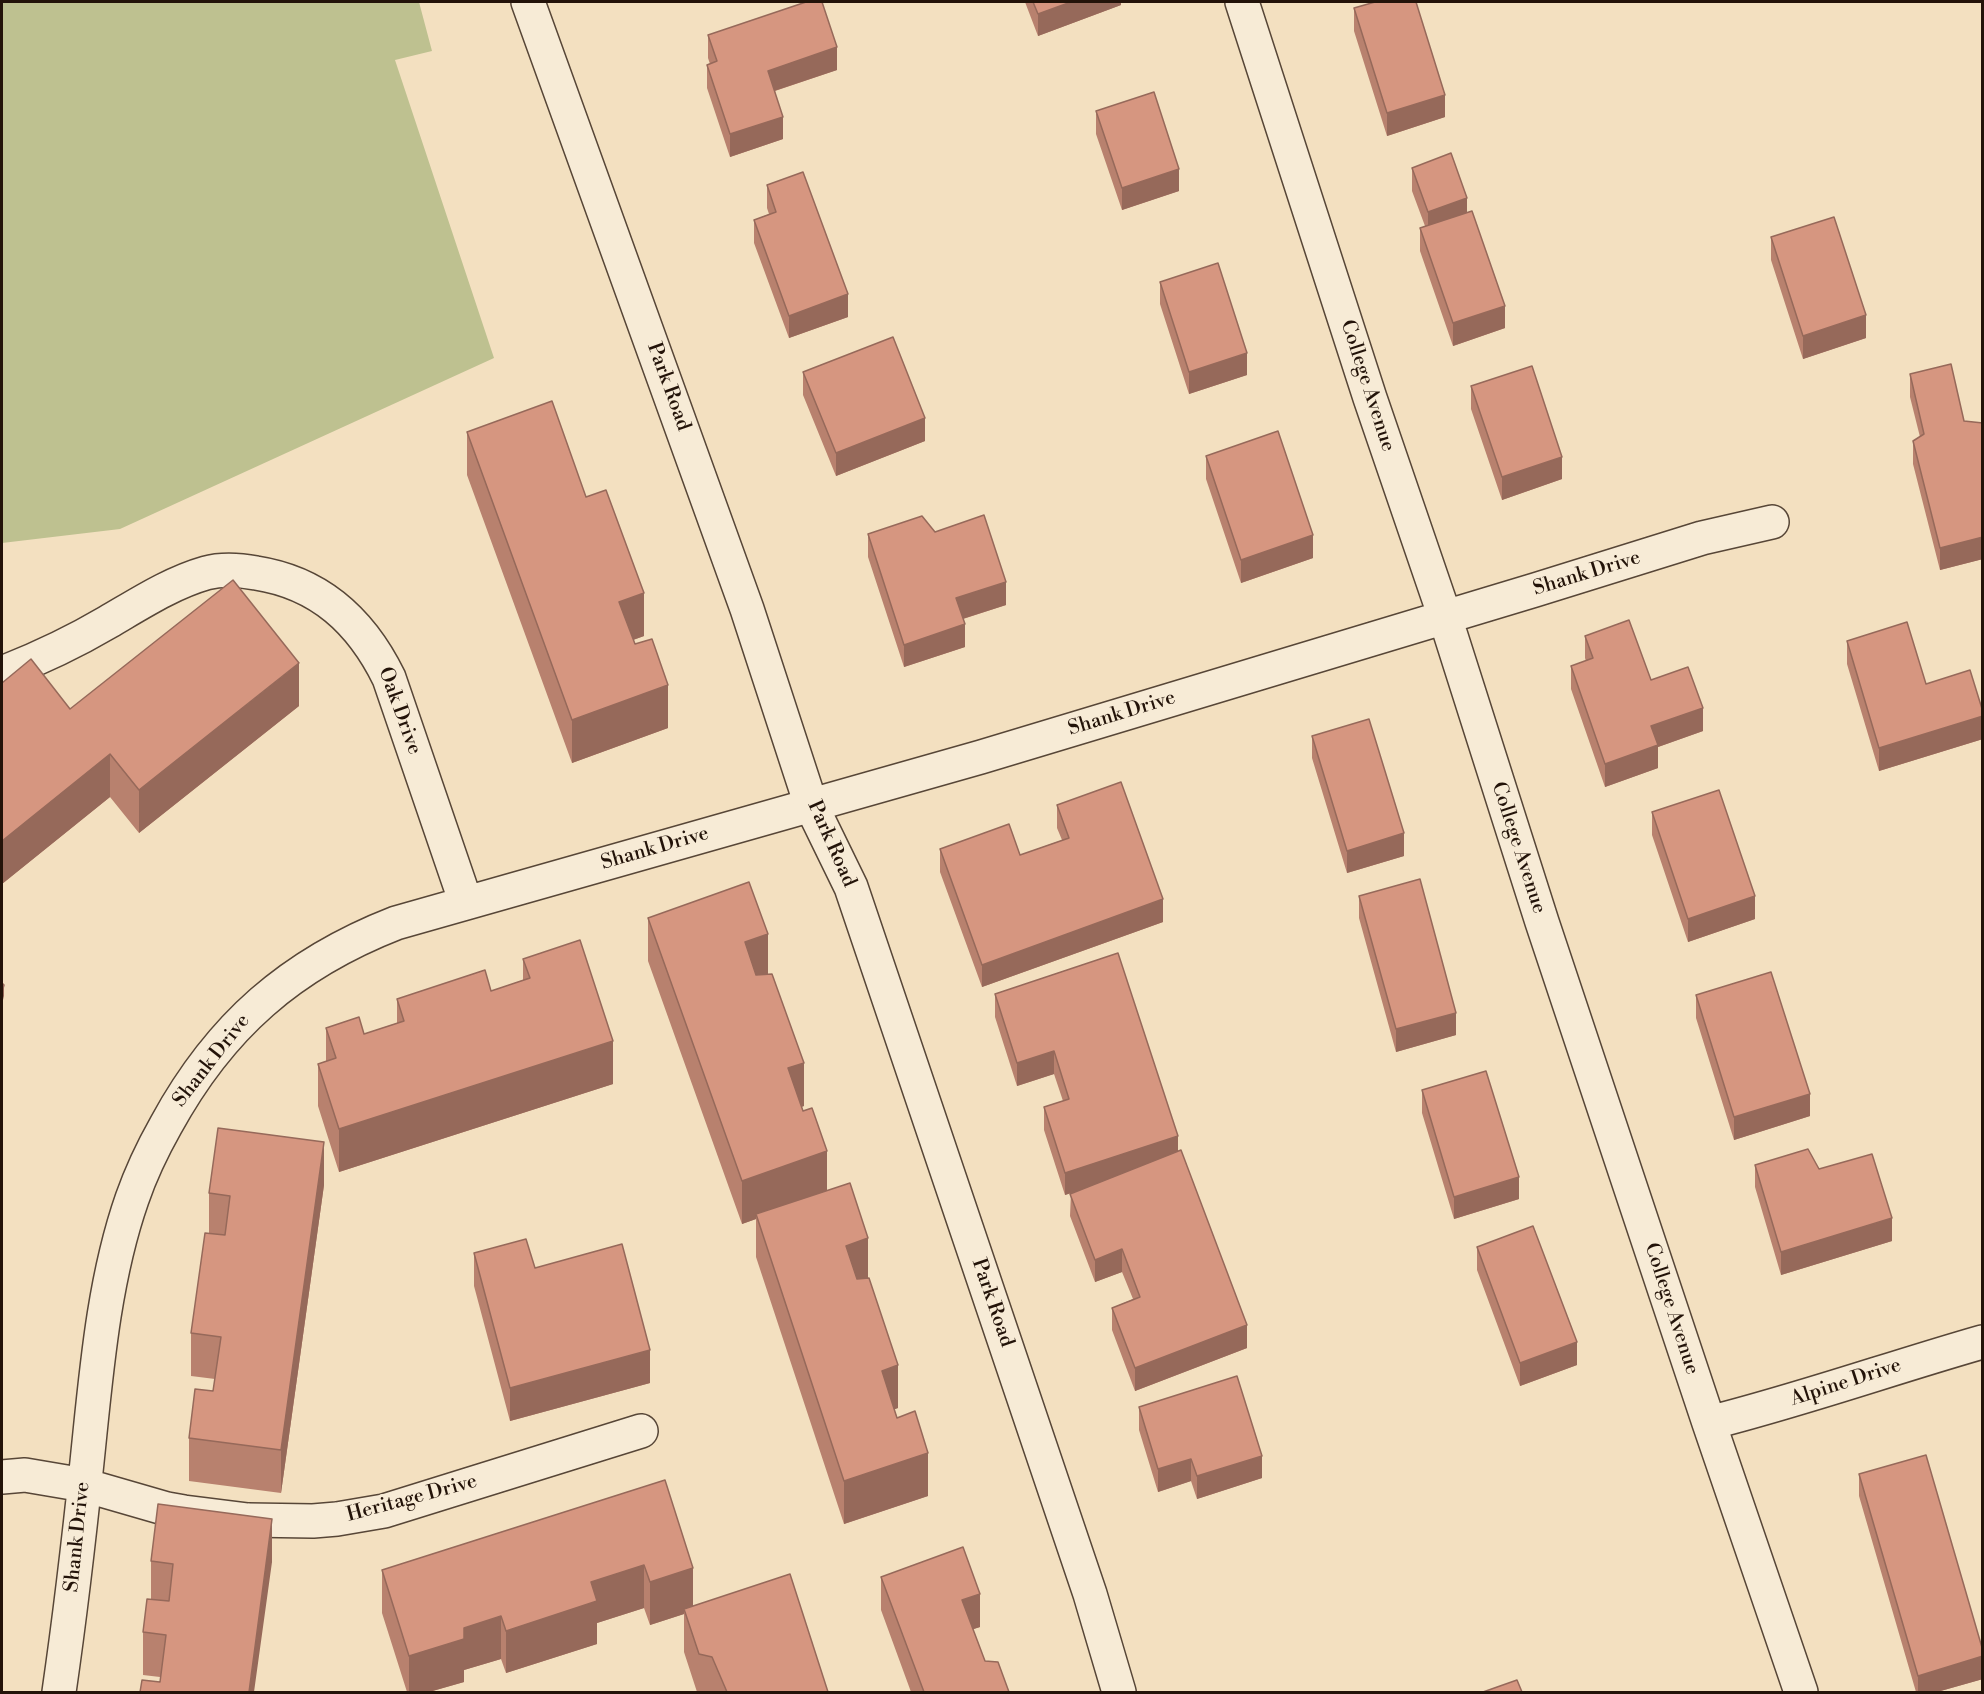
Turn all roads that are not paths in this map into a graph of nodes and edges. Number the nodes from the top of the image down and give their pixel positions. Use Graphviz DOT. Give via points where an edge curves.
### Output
graph roads {
  1 [pos="1242,2"];
  2 [pos="532,3"];
  3 [pos="1772,522"];
  4 [pos="1445,617"];
  5 [pos="2,674"];
  6 [pos="811,804"];
  7 [pos="466,903"];
  8 [pos="1983,1342"];
  9 [pos="1709,1423"];
  10 [pos="641,1431"];
  11 [pos="2,1477"];
  12 [pos="84,1485"];
  13 [pos="59,1692"];
  14 [pos="1119,1692"];
  15 [pos="1801,1692"];
  1 -- 4 [label="street, College Avenue"];
  2 -- 6 [label="street, Park Road" via="743,598"];
  3 -- 4 [label="street, Shank Drive" via="1702,538"];
  4 -- 6 [label="street, Shank Drive" via="981,757"];
  4 -- 9 [label="street, College Avenue" via="1488,758"];
  5 -- 7 [label="street, Oak Drive" via="79,638 157,594 208,573 264,574 310,590 349,618 375,650 389,678"];
  6 -- 7 [label="street, Shank Drive"];
  6 -- 14 [label="street, Park Road" via="855,898 1090,1594"];
  7 -- 12 [label="street, Shank Drive" via="396,923 315,962 252,1010 189,1086 154,1147 126,1219 102,1331"];
  8 -- 9 [label="street, Alpine Drive"];
  9 -- 15 [label="street, College Avenue"];
  10 -- 12 [label="street, Heritage Drive" via="384,1510 337,1519 259,1521 184,1512"];
  11 -- 12 [label="street, Heritage Drive" via="25,1475"];
  12 -- 13 [label="street, Shank Drive"];
}
